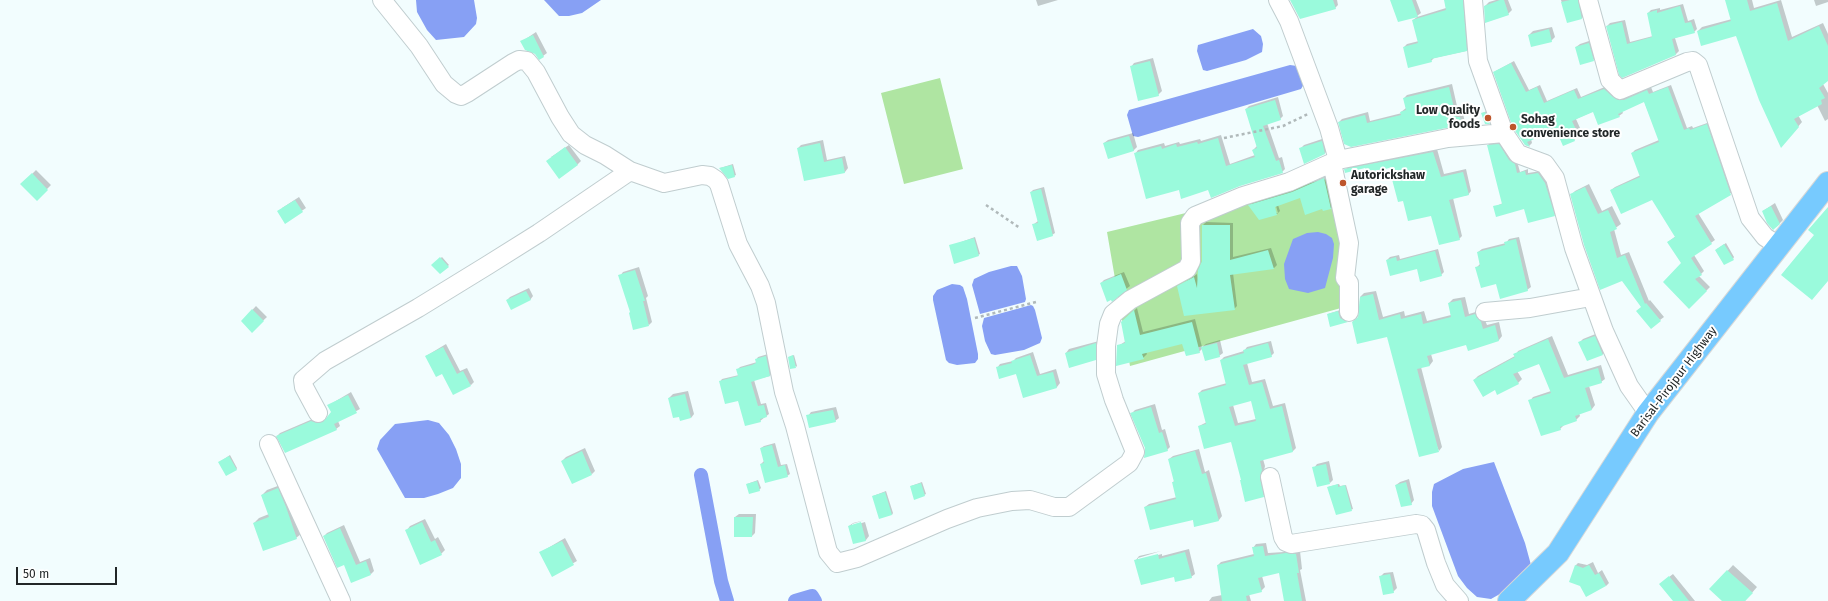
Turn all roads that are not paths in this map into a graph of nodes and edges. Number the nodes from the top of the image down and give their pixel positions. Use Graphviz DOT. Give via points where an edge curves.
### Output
graph roads {
  1 [pos="382,0"];
  2 [pos="1278,0"];
  3 [pos="1473,0"];
  4 [pos="1588,0"];
  5 [pos="1504,133"];
  6 [pos="1335,162"];
  7 [pos="630,171"];
  8 [pos="1828,183"];
  9 [pos="1779,246"];
  10 [pos="1591,297"];
  11 [pos="1349,312"];
  12 [pos="1485,312"];
  13 [pos="318,413"];
  14 [pos="1648,413"];
  15 [pos="269,444"];
  16 [pos="1270,477"];
  17 [pos="341,601"];
  18 [pos="1459,601"];
  19 [pos="1509,601"];
  1 -- 7 [label="street" via="419,46 444,84 456,94 461,96 513,63 526,61 536,72 571,134"];
  2 -- 6 [label="street" via="1289,21 1329,128"];
  3 -- 5 [label="street" via="1478,61"];
  4 -- 9 [label="street" via="1610,80 1620,90 1687,62 1693,61 1698,65 1750,218 1765,237"];
  5 -- 6 [label="street" via="1448,138"];
  5 -- 10 [label="street" via="1518,154 1545,164 1555,178 1574,248"];
  6 -- 7 [label="street" via="1289,182 1243,196 1194,216 1190,223 1191,261 1188,269 1130,300 1113,314 1106,346 1106,374 1135,452 1129,463 1069,507 1054,507 1030,500 977,508 857,558 837,563 828,552 784,392 766,303 738,244 719,184 706,175 664,183"];
  6 -- 11 [label="street" via="1349,243 1345,278 1349,283"];
  7 -- 13 [label="street" via="488,265 325,361 303,380"];
  8 -- 9 [label="highway, Barisal-Pirojpur Highway"];
  9 -- 14 [label="highway, Barisal-Pirojpur Highway"];
  10 -- 12 [label="street" via="1530,308"];
  10 -- 14 [label="street" via="1629,386"];
  14 -- 19 [label="highway, Barisal-Pirojpur Highway" via="1558,553"];
  15 -- 17 [label="street"];
  16 -- 18 [label="street" via="1286,542 1291,544 1422,525 1445,585"];
}
